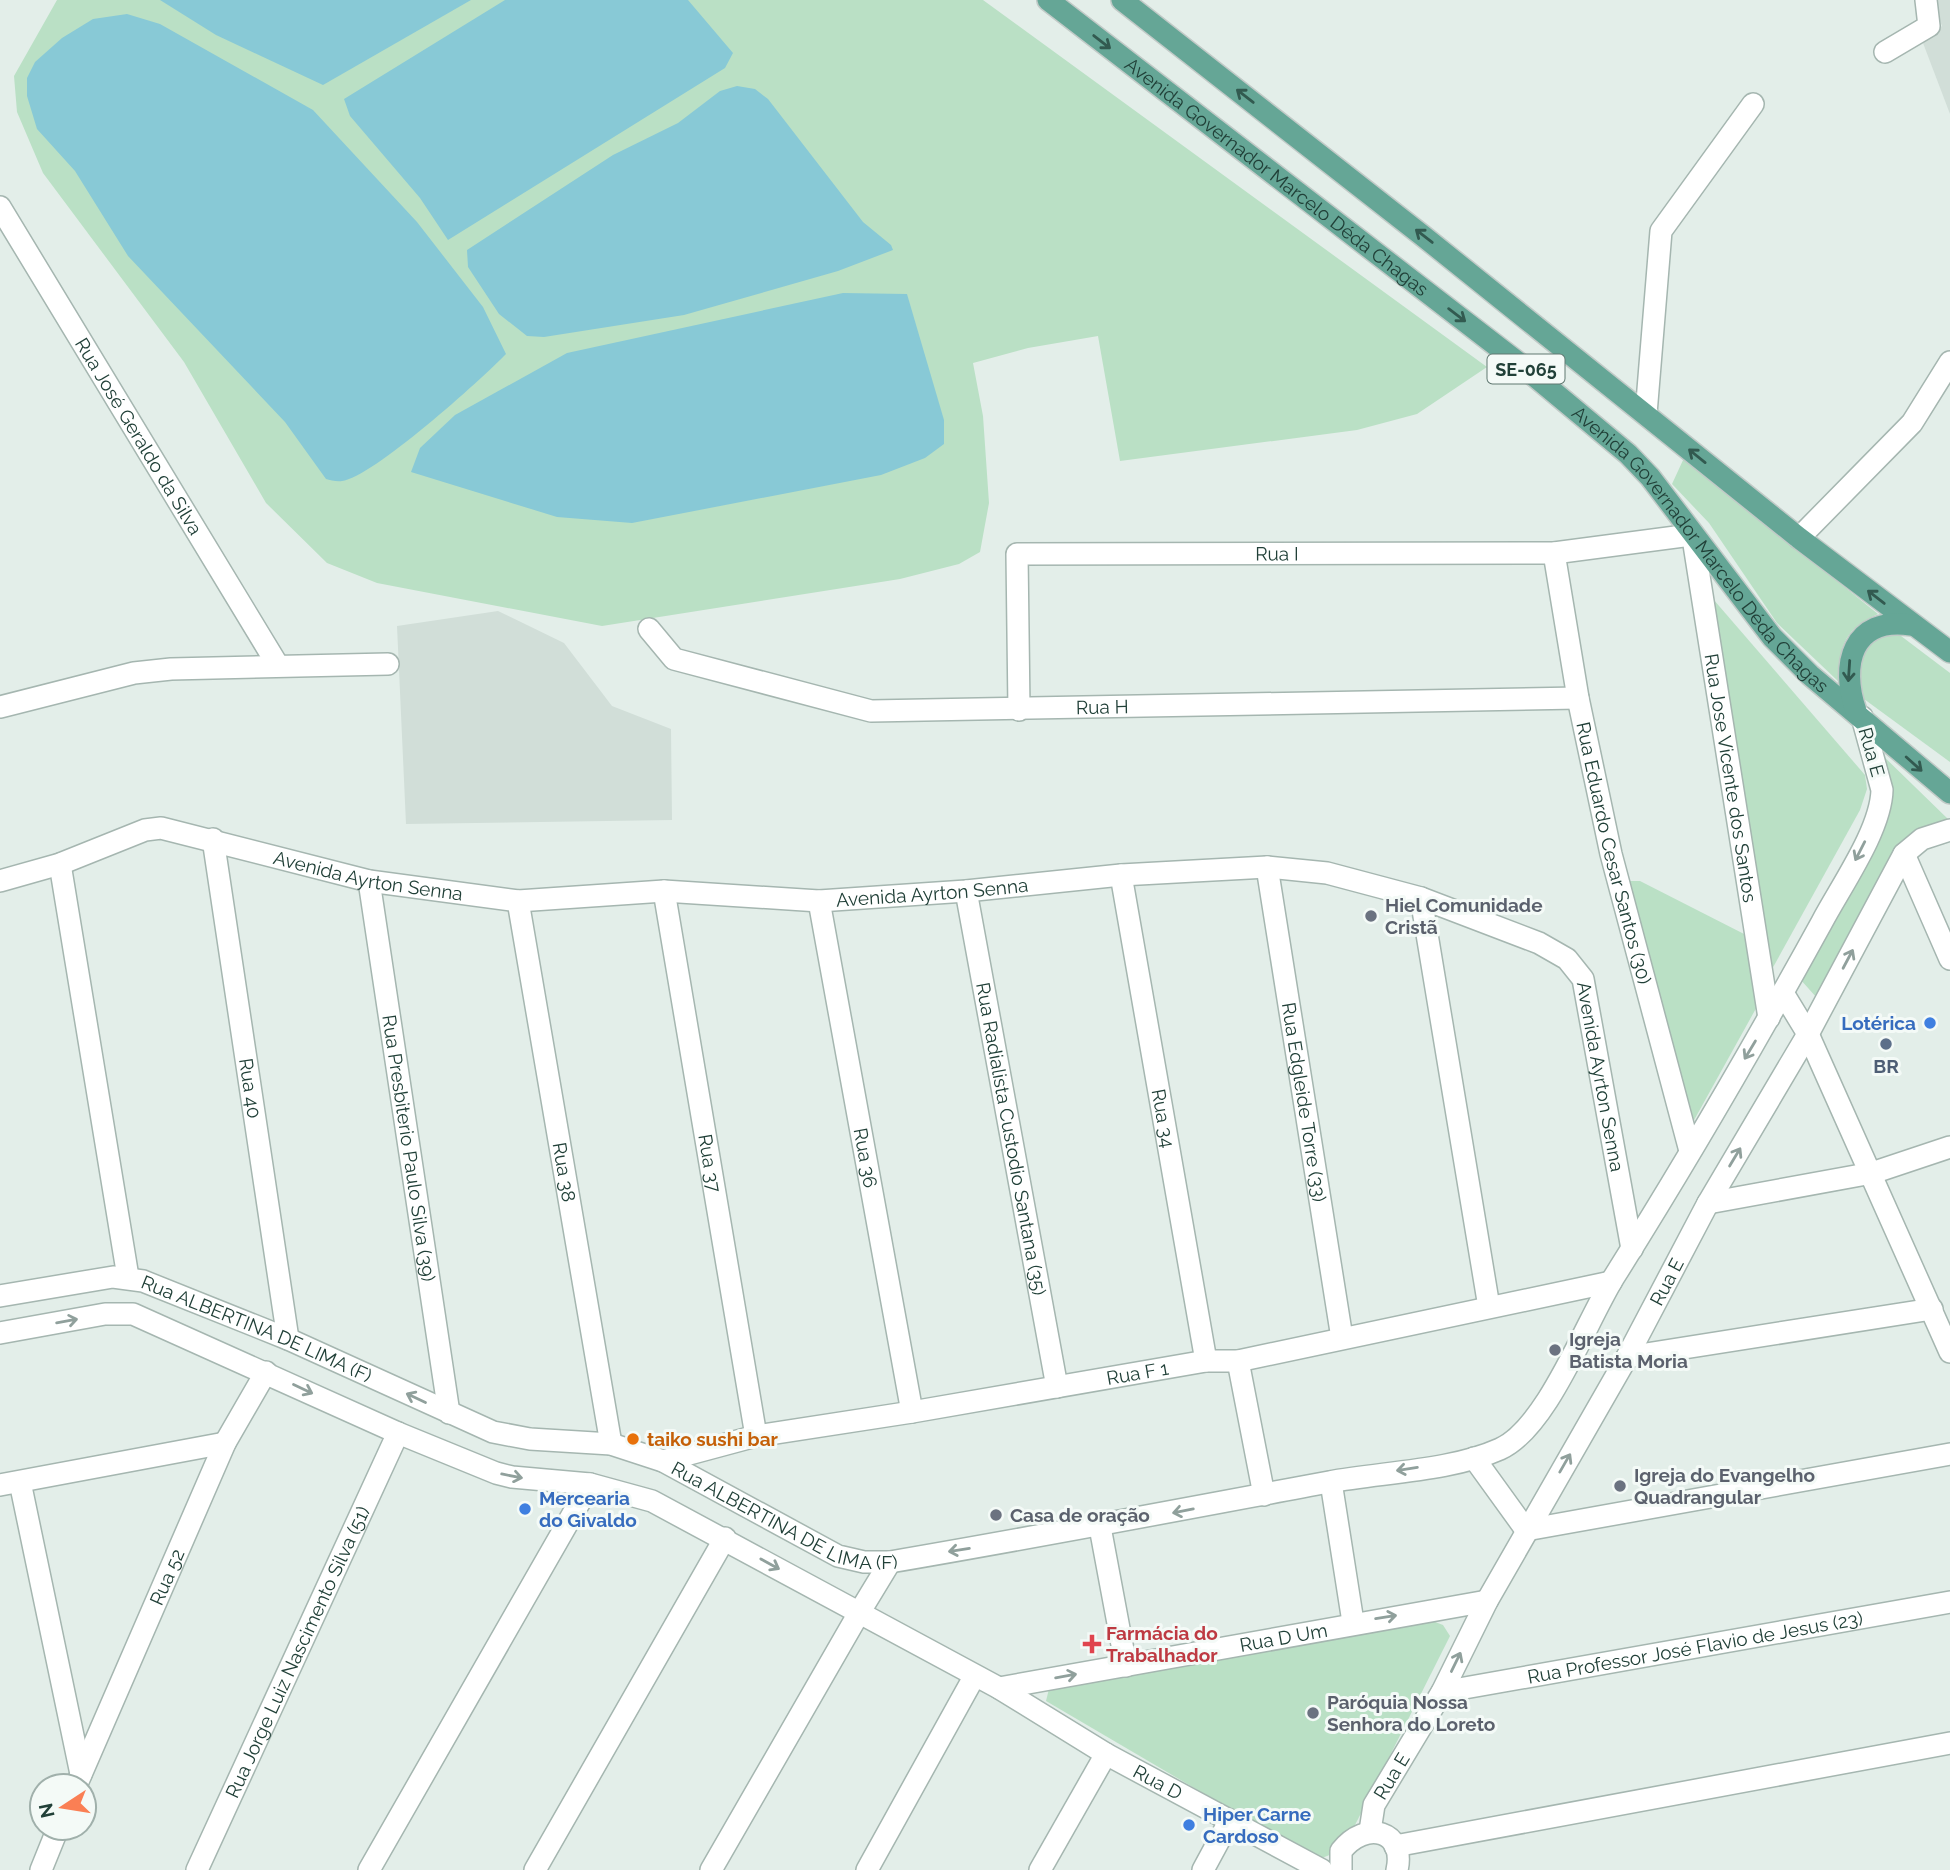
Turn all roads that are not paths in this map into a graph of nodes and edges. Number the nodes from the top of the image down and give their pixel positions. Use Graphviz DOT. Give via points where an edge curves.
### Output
graph roads {
  1 [pos="1048,0"];
  2 [pos="1122,0"];
  3 [pos="1926,0"];
  4 [pos="1885,52"];
  5 [pos="1754,104"];
  6 [pos="0,207"];
  7 [pos="1950,362"];
  8 [pos="1646,414"];
  9 [pos="1692,536"];
  10 [pos="1799,538"];
  11 [pos="1553,553"];
  12 [pos="1912,625"];
  13 [pos="649,629"];
  14 [pos="1950,652"];
  15 [pos="277,664"];
  16 [pos="388,664"];
  17 [pos="1578,698"];
  18 [pos="0,707"];
  19 [pos="1020,710"];
  20 [pos="1859,714"];
  21 [pos="1950,793"];
  22 [pos="1950,830"];
  23 [pos="213,839"];
  24 [pos="1904,854"];
  25 [pos="60,864"];
  26 [pos="1267,867"];
  27 [pos="1121,874"];
  28 [pos="0,881"];
  29 [pos="369,881"];
  30 [pos="664,891"];
  31 [pos="966,891"];
  32 [pos="1421,898"];
  33 [pos="518,901"];
  34 [pos="819,901"];
  35 [pos="1950,959"];
  36 [pos="1783,993"];
  37 [pos="1769,1018"];
  38 [pos="1808,1034"];
  39 [pos="1950,1147"];
  40 [pos="1690,1151"];
  41 [pos="1872,1174"];
  42 [pos="1708,1203"];
  43 [pos="1632,1249"];
  44 [pos="128,1277"];
  45 [pos="1611,1282"];
  46 [pos="0,1296"];
  47 [pos="1489,1307"];
  48 [pos="1932,1309"];
  49 [pos="0,1333"];
  50 [pos="1342,1338"];
  51 [pos="288,1339"];
  52 [pos="1950,1352"];
  53 [pos="1627,1357"];
  54 [pos="1206,1361"];
  55 [pos="1238,1361"];
  56 [pos="266,1372"];
  57 [pos="1057,1387"];
  58 [pos="912,1412"];
  59 [pos="449,1413"];
  60 [pos="398,1433"];
  61 [pos="756,1436"];
  62 [pos="225,1443"];
  63 [pos="611,1444"];
  64 [pos="1950,1454"];
  65 [pos="1474,1458"];
  66 [pos="663,1461"];
  67 [pos="1331,1482"];
  68 [pos="10,1484"];
  69 [pos="590,1484"];
  70 [pos="1264,1495"];
  71 [pos="1100,1527"];
  72 [pos="1526,1530"];
  73 [pos="725,1538"];
  74 [pos="890,1562"];
  75 [pos="1487,1601"];
  76 [pos="1950,1602"];
  77 [pos="859,1613"];
  78 [pos="1353,1622"];
  79 [pos="1126,1666"];
  80 [pos="974,1677"];
  81 [pos="999,1688"];
  82 [pos="1442,1692"];
  83 [pos="1950,1743"];
  84 [pos="1106,1754"];
  85 [pos="76,1772"];
  86 [pos="81,1772"];
  87 [pos="1230,1820"];
  88 [pos="1370,1831"];
  89 [pos="52,1842"];
  90 [pos="1395,1846"];
  91 [pos="41,1870"];
  92 [pos="197,1870"];
  93 [pos="369,1870"];
  94 [pos="535,1870"];
  95 [pos="711,1870"];
  96 [pos="867,1870"];
  97 [pos="1040,1870"];
  98 [pos="1203,1870"];
  99 [pos="1322,1870"];
  100 [pos="1341,1870"];
  101 [pos="1397,1870"];
  1 -- 9 [label="main road, Avenida Governador Marcelo Déda Chagas / SE-065, one-way" via="1579,413 1640,465"];
  8 -- 2 [label="main road, SE-065, one-way"];
  3 -- 4 [label="street" via="1929,26"];
  5 -- 8 [label="street" via="1661,231"];
  6 -- 15 [label="street, Rua José Geraldo da Silva"];
  7 -- 10 [label="street" via="1912,423"];
  10 -- 8 [label="main road, SE-065, one-way"];
  9 -- 11 [label="street, Rua I"];
  9 -- 20 [label="main road, Avenida Governador Marcelo Déda Chagas / SE-065" via="1772,638"];
  9 -- 37 [label="street, Rua Jose Vicente dos Santos"];
  12 -- 10 [label="main road, SE-065, one-way"];
  11 -- 17 [label="street, Rua Eduardo Cesar Santos (30)"];
  11 -- 19 [label="street, Rua I" via="1017,554"];
  12 -- 14 [label="main road, SE-065"];
  12 -- 20 [label="main road, one-way" via="1895,622 1880,626 1860,639 1850,656 1848,674"];
  13 -- 19 [label="street, Rua H" via="674,659 863,710"];
  15 -- 16 [label="street"];
  15 -- 18 [label="street" via="134,673"];
  17 -- 19 [label="street, Rua H"];
  17 -- 40 [label="street, Rua Eduardo Cesar Santos (30)" via="1611,853"];
  20 -- 21 [label="main road, Avenida Governador Marcelo Déda Chagas / SE-065, one-way"];
  20 -- 36 [label="street, Rua E, one-way" via="1881,775 1882,802 1862,849"];
  22 -- 24 [label="street, Rua E" via="1922,839"];
  23 -- 25 [label="street, Avenida Ayrton Senna" via="153,828"];
  23 -- 29 [label="street, Avenida Ayrton Senna"];
  23 -- 51 [label="street, Rua 40"];
  24 -- 35 [label="street"];
  38 -- 24 [label="street, Rua E, one-way"];
  25 -- 28 [label="street, Avenida Ayrton Senna"];
  25 -- 44 [label="street"];
  26 -- 27 [label="street, Avenida Ayrton Senna"];
  26 -- 32 [label="street, Avenida Ayrton Senna" via="1327,873"];
  26 -- 50 [label="street, Rua Edgleide Torre (33)"];
  27 -- 31 [label="street, Avenida Ayrton Senna"];
  27 -- 54 [label="street, Rua 34"];
  29 -- 33 [label="street, Avenida Ayrton Senna"];
  29 -- 59 [label="street, Rua Presbiterio Paulo Silva (39)"];
  30 -- 33 [label="street, Avenida Ayrton Senna"];
  30 -- 34 [label="street, Avenida Ayrton Senna"];
  30 -- 61 [label="street, Rua 37"];
  31 -- 34 [label="street, Avenida Ayrton Senna"];
  31 -- 57 [label="street, Rua Radialista Custodio Santana (35)"];
  32 -- 43 [label="street, Avenida Ayrton Senna" via="1539,943 1567,959 1583,979"];
  32 -- 47 [label="street"];
  33 -- 63 [label="street, Rua 38"];
  34 -- 58 [label="street, Rua 36"];
  36 -- 37 [label="street, Rua E"];
  36 -- 38 [label="street"];
  37 -- 40 [label="street, Rua E, one-way"];
  38 -- 41 [label="street"];
  42 -- 38 [label="street, Rua E, one-way"];
  39 -- 41 [label="street"];
  40 -- 43 [label="street, Rua E"];
  41 -- 42 [label="street"];
  41 -- 48 [label="street"];
  42 -- 53 [label="street, Rua E"];
  43 -- 45 [label="street, Rua E"];
  44 -- 46 [label="street, Rua ALBERTINA DE LIMA (F)"];
  44 -- 51 [label="street, Rua ALBERTINA DE LIMA (F)"];
  45 -- 47 [label="street, Rua F 1"];
  45 -- 65 [label="street, Rua E" via="1530,1426 1503,1448"];
  47 -- 50 [label="street, Rua F 1"];
  48 -- 52 [label="street"];
  48 -- 53 [label="street"];
  49 -- 56 [label="street, Rua D, one-way" via="105,1314 133,1314"];
  50 -- 55 [label="street, Rua F 1"];
  59 -- 51 [label="street, Rua ALBERTINA DE LIMA (F), one-way"];
  72 -- 53 [label="street, Rua E, one-way"];
  54 -- 55 [label="street, Rua F 1"];
  54 -- 57 [label="street, Rua F 1"];
  55 -- 70 [label="street"];
  56 -- 60 [label="street, Rua D, one-way"];
  56 -- 62 [label="street, Rua 52"];
  57 -- 58 [label="street, Rua F 1"];
  58 -- 61 [label="street, Rua F 1"];
  59 -- 63 [label="street, Rua ALBERTINA DE LIMA (F)" via="509,1436"];
  60 -- 69 [label="street, Rua D, one-way" via="512,1478"];
  60 -- 92 [label="street, Rua Jorge Luiz Nascimento Silva (51)"];
  61 -- 66 [label="street, Rua F 1"];
  62 -- 68 [label="street"];
  62 -- 86 [label="street, Rua 52"];
  63 -- 66 [label="street, Rua ALBERTINA DE LIMA (F)"];
  64 -- 72 [label="street"];
  65 -- 67 [label="street, Rua ALBERTINA DE LIMA (F), one-way"];
  65 -- 72 [label="street"];
  66 -- 74 [label="street, Rua ALBERTINA DE LIMA (F)" via="838,1556"];
  67 -- 70 [label="street, Rua ALBERTINA DE LIMA (F)"];
  67 -- 78 [label="street"];
  68 -- 85 [label="street"];
  69 -- 73 [label="street, Rua D" via="652,1502"];
  69 -- 93 [label="street"];
  70 -- 71 [label="street, Rua ALBERTINA DE LIMA (F), one-way"];
  71 -- 74 [label="street, Rua ALBERTINA DE LIMA (F), one-way"];
  71 -- 79 [label="street"];
  72 -- 75 [label="street, Rua E"];
  73 -- 77 [label="street, Rua D, one-way"];
  73 -- 94 [label="street"];
  74 -- 77 [label="street"];
  78 -- 75 [label="street, Rua D Um, one-way"];
  82 -- 75 [label="street, Rua E, one-way"];
  76 -- 82 [label="street, Rua Professor José Flavio de Jesus (23)"];
  77 -- 80 [label="street, Rua D"];
  77 -- 95 [label="street"];
  78 -- 79 [label="street, Rua D Um"];
  81 -- 79 [label="street, Rua D Um, one-way"];
  80 -- 81 [label="street, Rua D"];
  80 -- 96 [label="street"];
  81 -- 84 [label="street, Rua D"];
  82 -- 88 [label="street, Rua E" via="1374,1805"];
  83 -- 90 [label="street"];
  84 -- 87 [label="street, Rua D"];
  84 -- 97 [label="street"];
  87 -- 98 [label="street"];
  87 -- 99 [label="street, Rua D"];
  88 -- 90 [label="street" via="1381,1833"];
  88 -- 100 [label="street" via="1358,1834 1341,1851"];
  89 -- 91 [label="street"];
  90 -- 101 [label="street"];
}
